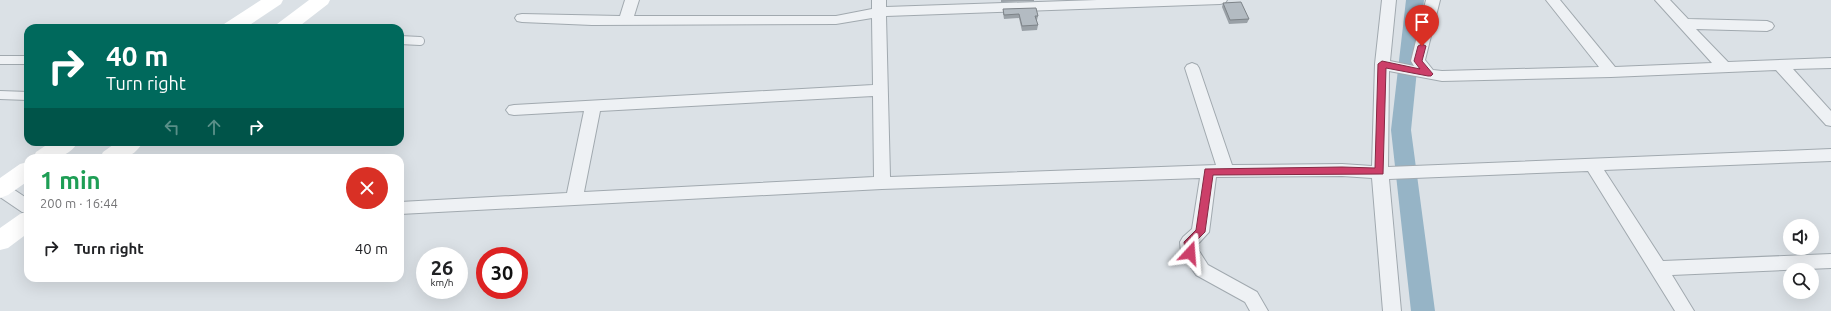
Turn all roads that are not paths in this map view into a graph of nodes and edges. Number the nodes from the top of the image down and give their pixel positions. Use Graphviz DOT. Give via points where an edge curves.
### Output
graph roads {
  1 [pos="274,0"];
  2 [pos="322,0"];
  3 [pos="632,0"];
  4 [pos="1220,0"];
  5 [pos="1389,0"];
  6 [pos="1433,0"];
  7 [pos="1553,0"];
  8 [pos="1662,0"];
  9 [pos="879,6"];
  10 [pos="522,18"];
  11 [pos="626,21"];
  12 [pos="237,24"];
  13 [pos="289,24"];
  14 [pos="1684,24"];
  15 [pos="1766,26"];
  16 [pos="404,40"];
  17 [pos="420,41"];
  18 [pos="0,60"];
  19 [pos="24,60"];
  20 [pos="1831,63"];
  21 [pos="1390,65"];
  22 [pos="1780,65"];
  23 [pos="1192,68"];
  24 [pos="1725,68"];
  25 [pos="1422,72"];
  26 [pos="1611,72"];
  27 [pos="881,90"];
  28 [pos="0,95"];
  29 [pos="24,96"];
  30 [pos="593,106"];
  31 [pos="514,110"];
  32 [pos="1831,121"];
  33 [pos="61,146"];
  34 [pos="126,146"];
  35 [pos="50,154"];
  36 [pos="116,154"];
  37 [pos="1831,155"];
  38 [pos="1592,164"];
  39 [pos="1217,172"];
  40 [pos="1384,172"];
  41 [pos="24,173"];
  42 [pos="882,183"];
  43 [pos="0,189"];
  44 [pos="574,199"];
  45 [pos="24,204"];
  46 [pos="404,208"];
  47 [pos="24,223"];
  48 [pos="0,241"];
  49 [pos="1831,261"];
  50 [pos="1658,268"];
  51 [pos="1259,311"];
  52 [pos="1392,311"];
  53 [pos="1685,311"];
  1 -- 12 [label="main road"];
  2 -- 13 [label="main road"];
  3 -- 11 [label="street"];
  4 -- 9 [label="street"];
  5 -- 21 [label="street"];
  6 -- 25 [label="street" via="1418,61"];
  7 -- 26 [label="street"];
  8 -- 14 [label="street"];
  9 -- 11 [label="street" via="836,20"];
  9 -- 27 [label="street"];
  10 -- 11 [label="street"];
  14 -- 15 [label="street"];
  14 -- 24 [label="street"];
  16 -- 17 [label="lane"];
  18 -- 19 [label="lane"];
  20 -- 22 [label="street"];
  21 -- 25 [label="street"];
  21 -- 40 [label="street"];
  22 -- 24 [label="street"];
  22 -- 32 [label="street"];
  23 -- 39 [label="street"];
  24 -- 26 [label="street"];
  25 -- 26 [label="street" via="1442,76"];
  27 -- 30 [label="street"];
  27 -- 42 [label="street"];
  28 -- 29 [label="lane"];
  30 -- 31 [label="street"];
  30 -- 44 [label="street"];
  33 -- 35 [label="main road"];
  34 -- 36 [label="main road"];
  37 -- 38 [label="street"];
  38 -- 40 [label="street"];
  38 -- 50 [label="street"];
  39 -- 40 [label="street"];
  39 -- 42 [label="street"];
  39 -- 51 [label="street" via="1200,232 1189,242 1190,253 1202,270 1251,297"];
  40 -- 52 [label="street"];
  41 -- 43 [label="main road"];
  42 -- 44 [label="street"];
  43 -- 45 [label="street"];
  44 -- 46 [label="street"];
  47 -- 48 [label="main road"];
  49 -- 50 [label="street"];
  50 -- 53 [label="street"];
}
